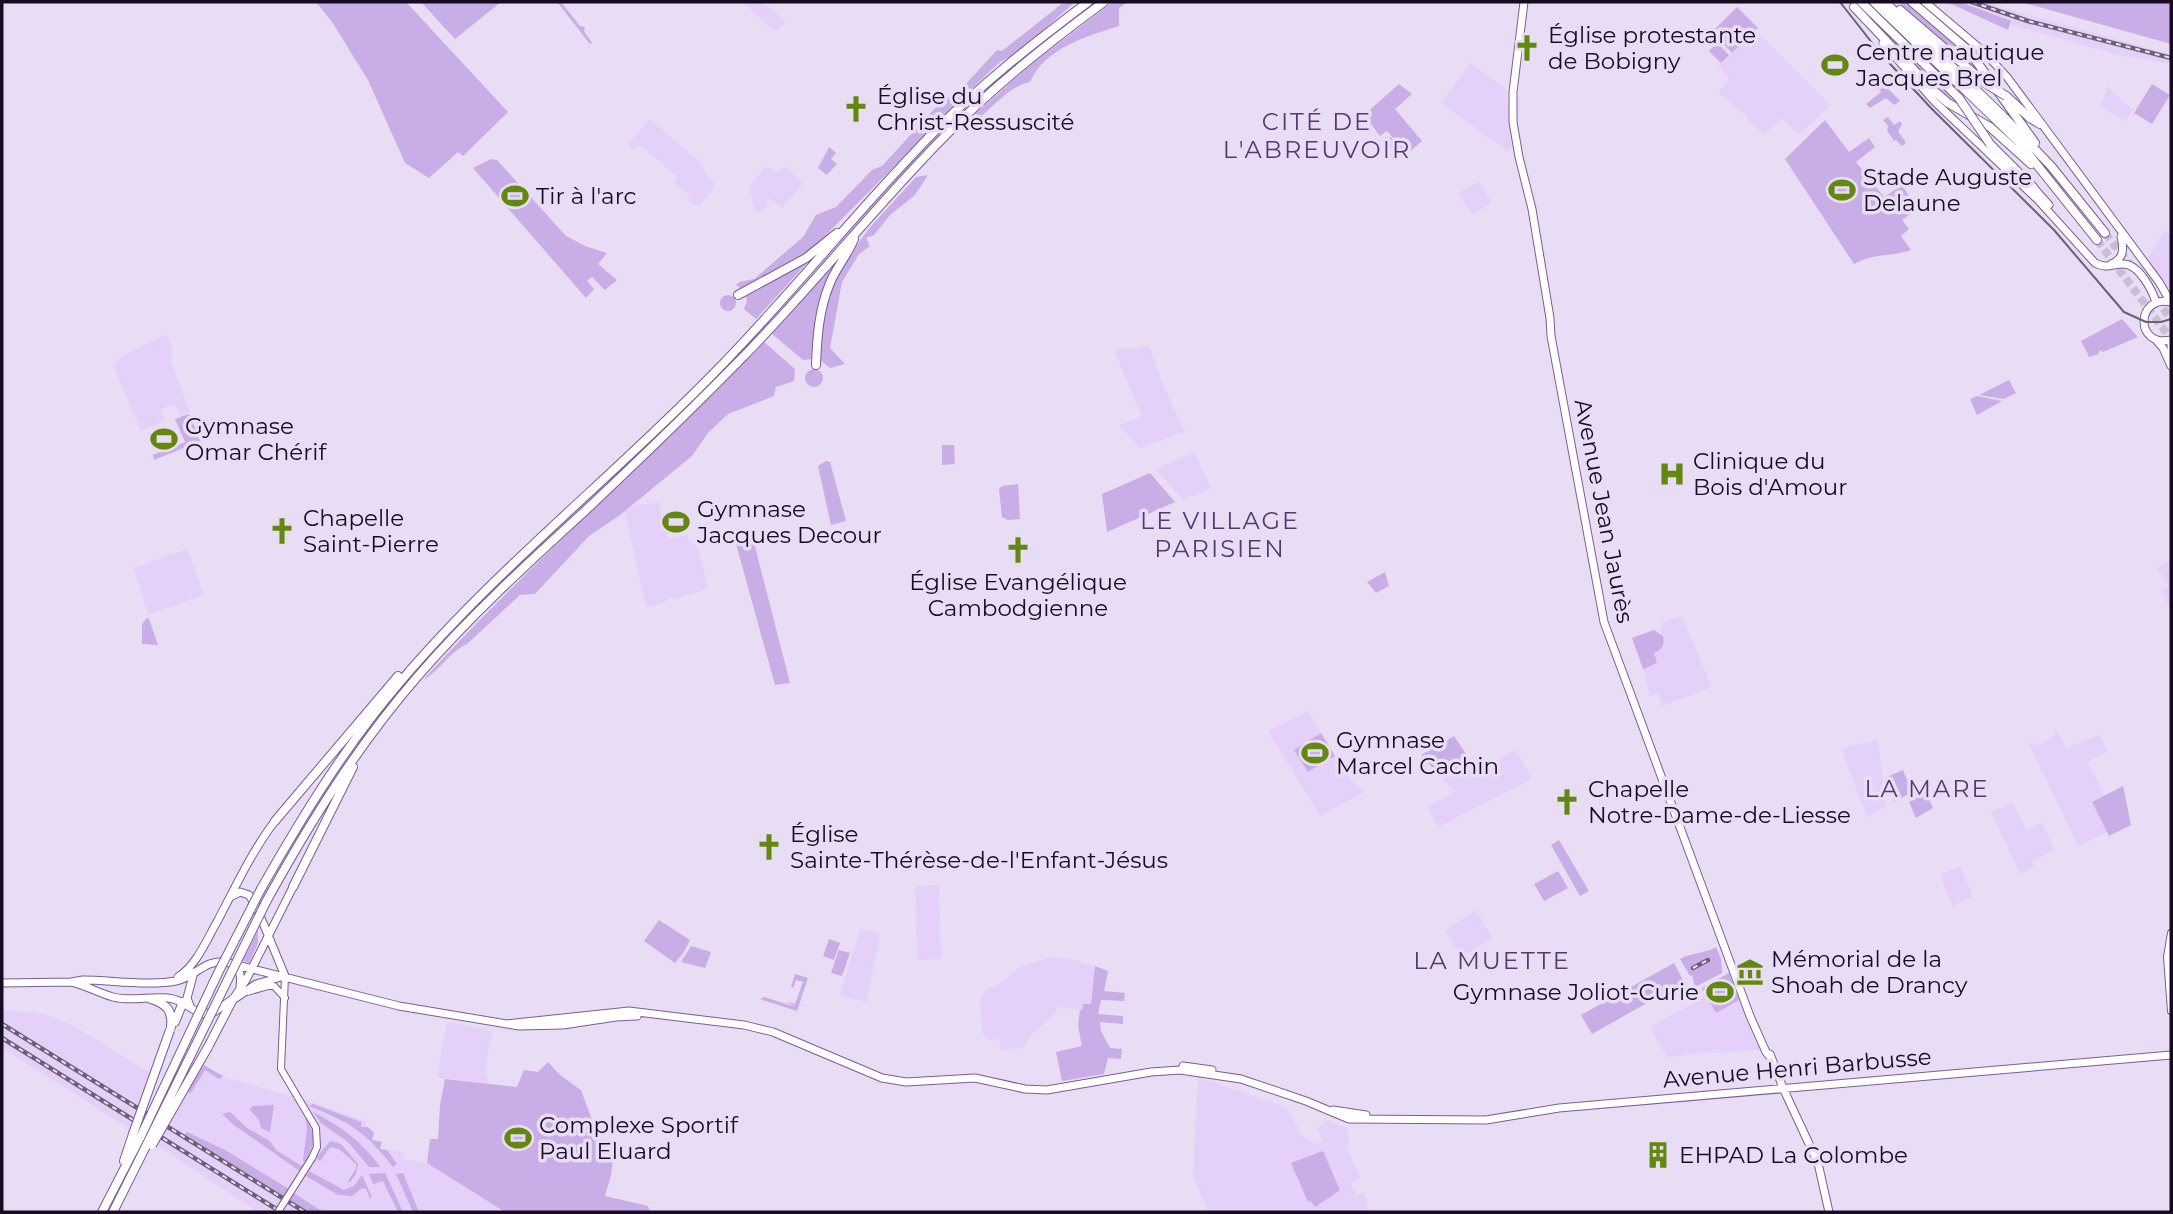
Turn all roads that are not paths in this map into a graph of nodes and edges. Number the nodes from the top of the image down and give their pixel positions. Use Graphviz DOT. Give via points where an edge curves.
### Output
graph roads {
  1 [pos="1088,2"];
  2 [pos="1104,2"];
  3 [pos="1524,2"];
  4 [pos="1874,2"];
  5 [pos="1887,2"];
  6 [pos="1912,2"];
  7 [pos="1925,2"];
  8 [pos="1855,3"];
  9 [pos="2040,124"];
  10 [pos="2051,166"];
  11 [pos="2032,187"];
  12 [pos="2055,187"];
  13 [pos="2056,219"];
  14 [pos="843,231"];
  15 [pos="857,231"];
  16 [pos="2120,232"];
  17 [pos="2105,233"];
  18 [pos="2097,240"];
  19 [pos="2084,249"];
  20 [pos="738,295"];
  21 [pos="2171,299"];
  22 [pos="2156,302"];
  23 [pos="2155,340"];
  24 [pos="2171,340"];
  25 [pos="746,348"];
  26 [pos="2171,353"];
  27 [pos="816,365"];
  28 [pos="2171,366"];
  29 [pos="415,665"];
  30 [pos="354,758"];
  31 [pos="275,821"];
  32 [pos="293,887"];
  33 [pos="230,896"];
  34 [pos="278,915"];
  35 [pos="2171,933"];
  36 [pos="267,934"];
  37 [pos="203,948"];
  38 [pos="274,954"];
  39 [pos="229,963"];
  40 [pos="251,967"];
  41 [pos="190,975"];
  42 [pos="285,976"];
  43 [pos="71,982"];
  44 [pos="167,982"];
  45 [pos="2,983"];
  46 [pos="241,991"];
  47 [pos="285,998"];
  48 [pos="151,999"];
  49 [pos="233,999"];
  50 [pos="186,1002"];
  51 [pos="2171,1012"];
  52 [pos="171,1029"];
  53 [pos="2171,1055"];
  54 [pos="1152,1072"];
  55 [pos="1241,1079"];
  56 [pos="1782,1084"];
  57 [pos="1332,1110"];
  58 [pos="1426,1119"];
  59 [pos="143,1140"];
  60 [pos="102,1212"];
  61 [pos="113,1212"];
  62 [pos="278,1212"];
  63 [pos="1829,1212"];
  1 -- 14 [label="highway" via="942,124"];
  2 -- 15 [label="highway" via="978,104"];
  3 -- 56 [label="main road, Avenue Jean Jaurès" via="1513,122 1604,622 1749,1013"];
  4 -- 12 [label="highway" via="2018,141"];
  5 -- 9 [label="highway, bridge"];
  5 -- 10 [label="highway"];
  6 -- 10 [label="highway" via="1980,63"];
  7 -- 9 [label="main road" via="1994,63"];
  8 -- 11 [label="highway, bridge" via="1959,98 1990,144"];
  8 -- 12 [label="highway" via="1933,90 1990,127"];
  8 -- 13 [label="main road" via="1941,109"];
  9 -- 16 [label="main road"];
  10 -- 17 [label="highway"];
  11 -- 13 [label="main road"];
  12 -- 18 [label="highway"];
  13 -- 19 [label="main road"];
  14 -- 20 [label="highway" via="806,258"];
  14 -- 25 [label="highway" via="770,313"];
  15 -- 25 [label="highway"];
  15 -- 27 [label="highway" via="824,298"];
  16 -- 19 [label="main road" via="2123,250 2115,262 2102,263"];
  16 -- 21 [label="main road"];
  19 -- 22 [label="main road" via="2101,266 2123,264 2135,269"];
  21 -- 22 [label="main road"];
  22 -- 23 [label="main road" via="2147,310 2144,322"];
  23 -- 24 [label="main road"];
  23 -- 28 [label="main road"];
  24 -- 26 [label="main road"];
  25 -- 29 [label="highway" via="470,606"];
  25 -- 30 [label="highway" via="681,420 472,618 418,676"];
  29 -- 31 [label="highway" via="404,669"];
  29 -- 59 [label="highway, bridge" via="327,777 261,889"];
  30 -- 32 [label="highway"];
  30 -- 59 [label="highway, bridge" via="303,835"];
  31 -- 33 [label="main road"];
  32 -- 34 [label="main road"];
  33 -- 36 [label="main road" via="249,895"];
  33 -- 37 [label="main road"];
  34 -- 36 [label="main road"];
  34 -- 38 [label="main road"];
  35 -- 51 [label="main road" via="2167,957"];
  36 -- 38 [label="main road"];
  36 -- 40 [label="main road"];
  37 -- 41 [label="main road"];
  37 -- 44 [label="main road" via="183,974"];
  38 -- 42 [label="main road"];
  39 -- 40 [label="main road"];
  39 -- 41 [label="main road" via="210,963"];
  39 -- 46 [label="main road" via="242,977"];
  40 -- 42 [label="main road"];
  40 -- 46 [label="main road"];
  41 -- 44 [label="main road"];
  41 -- 50 [label="main road"];
  42 -- 46 [label="main road"];
  42 -- 47 [label="main road"];
  42 -- 54 [label="main road" via="399,1006 506,1024 543,1026 660,1016 723,1022 763,1029 874,1075 906,1082 975,1078 1047,1090"];
  43 -- 44 [label="main road"];
  43 -- 45 [label="main road"];
  43 -- 48 [label="main road" via="112,996"];
  46 -- 47 [label="main road" via="274,986"];
  46 -- 49 [label="main road"];
  47 -- 62 [label="main road, bridge" via="281,1069 316,1128 317,1147"];
  48 -- 50 [label="main road"];
  48 -- 52 [label="highway" via="168,1007 173,1017"];
  49 -- 50 [label="main road" via="208,1014"];
  49 -- 59 [label="highway, bridge" via="208,1047"];
  50 -- 52 [label="highway"];
  52 -- 59 [label="highway, bridge"];
  53 -- 56 [label="main road, Avenue Henri Barbusse"];
  54 -- 55 [label="main road, Avenue Henri Barbusse" via="1180,1070"];
  54 -- 55 [label="main road, Avenue Henri Barbusse" via="1172,1066 1203,1068"];
  55 -- 57 [label="main road, Avenue Henri Barbusse"];
  56 -- 58 [label="main road, Avenue Henri Barbusse" via="1498,1119"];
  56 -- 63 [label="main road, Avenue Jean Jaurès" via="1820,1168"];
  57 -- 58 [label="main road, Avenue Henri Barbusse"];
  57 -- 58 [label="main road, Avenue Henri Barbusse" via="1349,1119"];
  59 -- 60 [label="highway" via="124,1156 124,1168"];
  59 -- 61 [label="highway" via="141,1156"];
}
